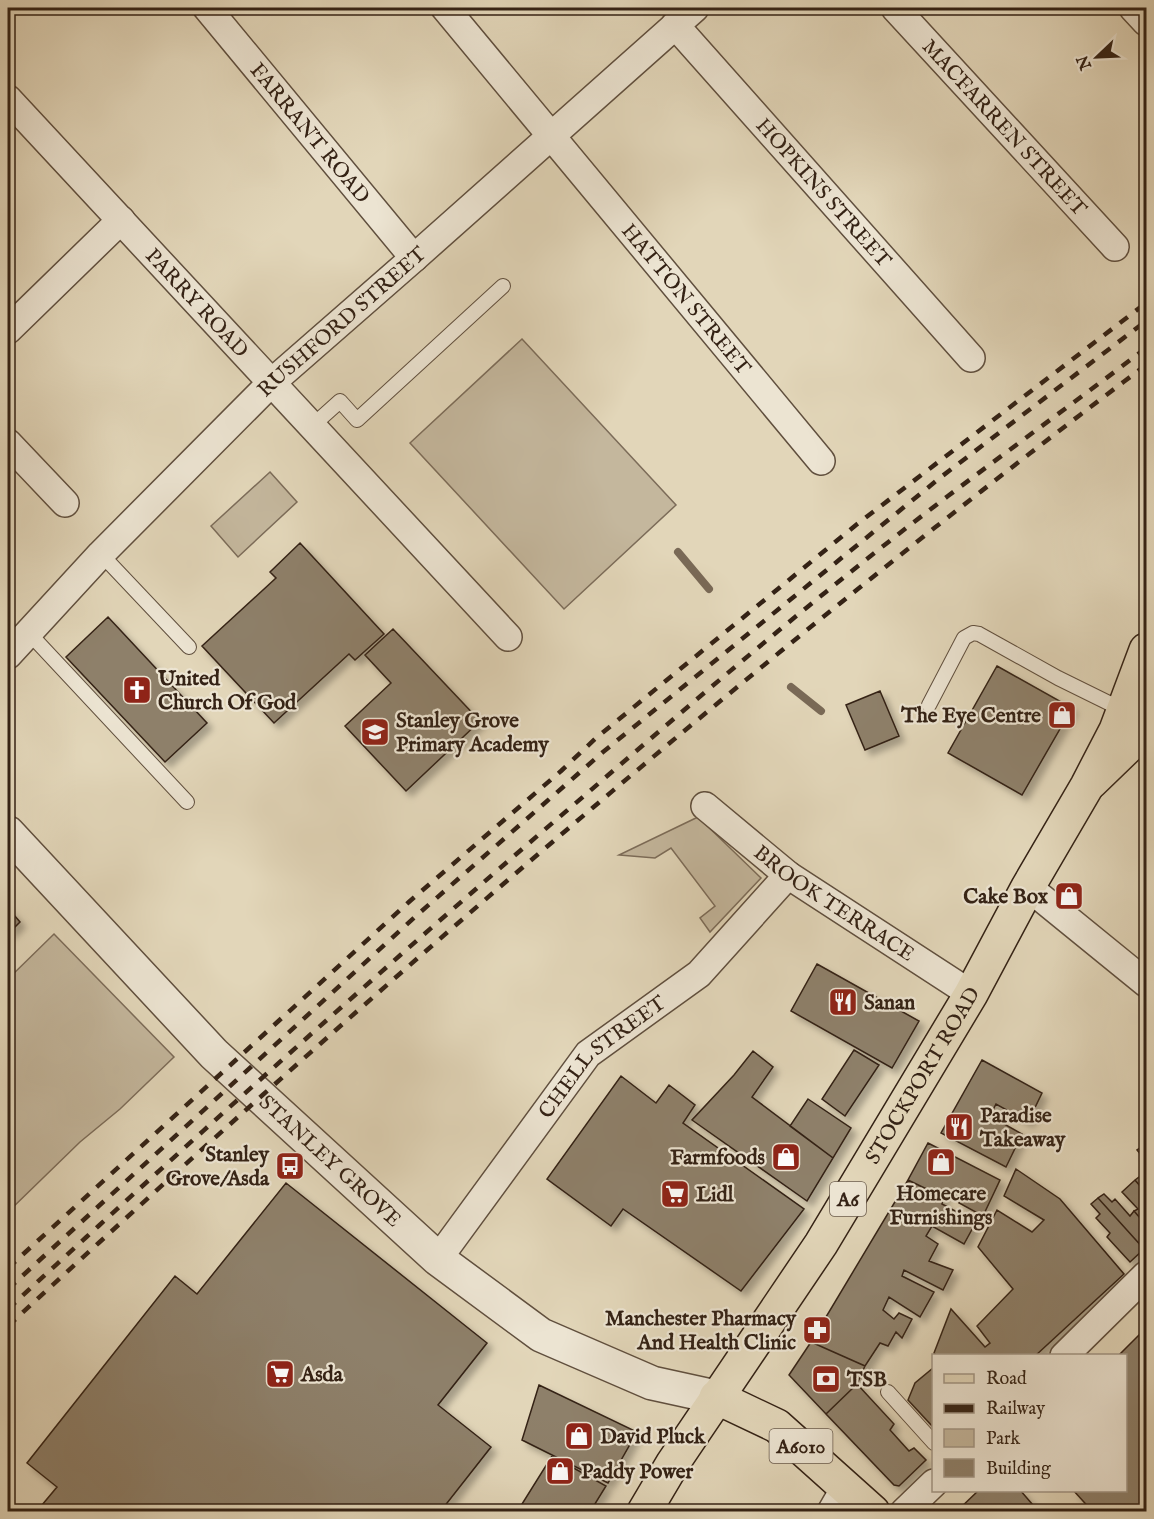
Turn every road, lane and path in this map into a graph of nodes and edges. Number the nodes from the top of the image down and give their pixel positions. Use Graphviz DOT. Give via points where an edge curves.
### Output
graph roads {
  1 [pos="207,8"];
  2 [pos="445,8"];
  3 [pos="895,8"];
  4 [pos="1133,8"];
  5 [pos="681,15"];
  6 [pos="1146,22"];
  7 [pos="8,99"];
  8 [pos="551,136"];
  9 [pos="121,220"];
  10 [pos="1115,247"];
  11 [pos="414,258"];
  12 [pos="503,286"];
  13 [pos="8,330"];
  14 [pos="971,358"];
  15 [pos="271,383"];
  16 [pos="311,427"];
  17 [pos="8,443"];
  18 [pos="821,461"];
  19 [pos="66,503"];
  20 [pos="101,554"];
  21 [pos="29,633"];
  22 [pos="508,637"];
  23 [pos="189,647"];
  24 [pos="1146,650"];
  25 [pos="8,656"];
  26 [pos="929,705"];
  27 [pos="1139,721"];
  28 [pos="187,802"];
  29 [pos="705,806"];
  30 [pos="8,833"];
  31 [pos="788,875"];
  32 [pos="1028,887"];
  33 [pos="1146,983"];
  34 [pos="970,994"];
  35 [pos="438,1259"];
  36 [pos="1146,1275"];
  37 [pos="1066,1354"];
  38 [pos="888,1392"];
  39 [pos="716,1397"];
  40 [pos="932,1442"];
  41 [pos="932,1484"];
  42 [pos="838,1499"];
  43 [pos="644,1512"];
  44 [pos="873,1512"];
  45 [pos="904,1512"];
  1 -- 11 [label="street, FARRANT ROAD"];
  2 -- 8 [label="street, HATTON STREET"];
  3 -- 10 [label="street, MACFARREN STREET"];
  4 -- 6 [label="street"];
  5 -- 8 [label="street, RUSHFORD STREET"];
  5 -- 14 [label="street, HOPKINS STREET"];
  7 -- 9 [label="street, PARRY ROAD"];
  8 -- 11 [label="street, RUSHFORD STREET"];
  8 -- 18 [label="street, HATTON STREET"];
  9 -- 13 [label="street"];
  9 -- 15 [label="street, PARRY ROAD"];
  11 -- 15 [label="street, RUSHFORD STREET"];
  12 -- 16 [label="lane" via="357,420 339,401"];
  15 -- 16 [label="street, PARRY ROAD"];
  15 -- 20 [label="street, RUSHFORD STREET"];
  16 -- 22 [label="street, PARRY ROAD"];
  17 -- 19 [label="street"];
  20 -- 21 [label="street, RUSHFORD STREET"];
  20 -- 23 [label="lane"];
  21 -- 25 [label="street, RUSHFORD STREET"];
  21 -- 28 [label="lane"];
  24 -- 27 [label="highway, STOCKPORT ROAD / A6"];
  26 -- 27 [label="lane" via="964,638 973,633"];
  27 -- 32 [label="highway, STOCKPORT ROAD / A6" via="1116,730"];
  29 -- 31 [label="street, BROOK TERRACE"];
  30 -- 35 [label="street, STANLEY GROVE" via="214,1054"];
  31 -- 34 [label="street, BROOK TERRACE"];
  31 -- 35 [label="street, CHELL STREET" via="699,974 588,1054"];
  32 -- 33 [label="street"];
  32 -- 34 [label="highway, STOCKPORT ROAD / A6"];
  34 -- 39 [label="highway, STOCKPORT ROAD / A6" via="821,1244"];
  35 -- 39 [label="street, STANLEY GROVE" via="541,1335 652,1383"];
  36 -- 37 [label="street"];
  38 -- 40 [label="lane"];
  39 -- 42 [label="highway, A6010" via="777,1426"];
  39 -- 43 [label="highway, STOCKPORT ROAD / A6"];
  41 -- 45 [label="street"];
  42 -- 44 [label="highway, A6010"];
}
